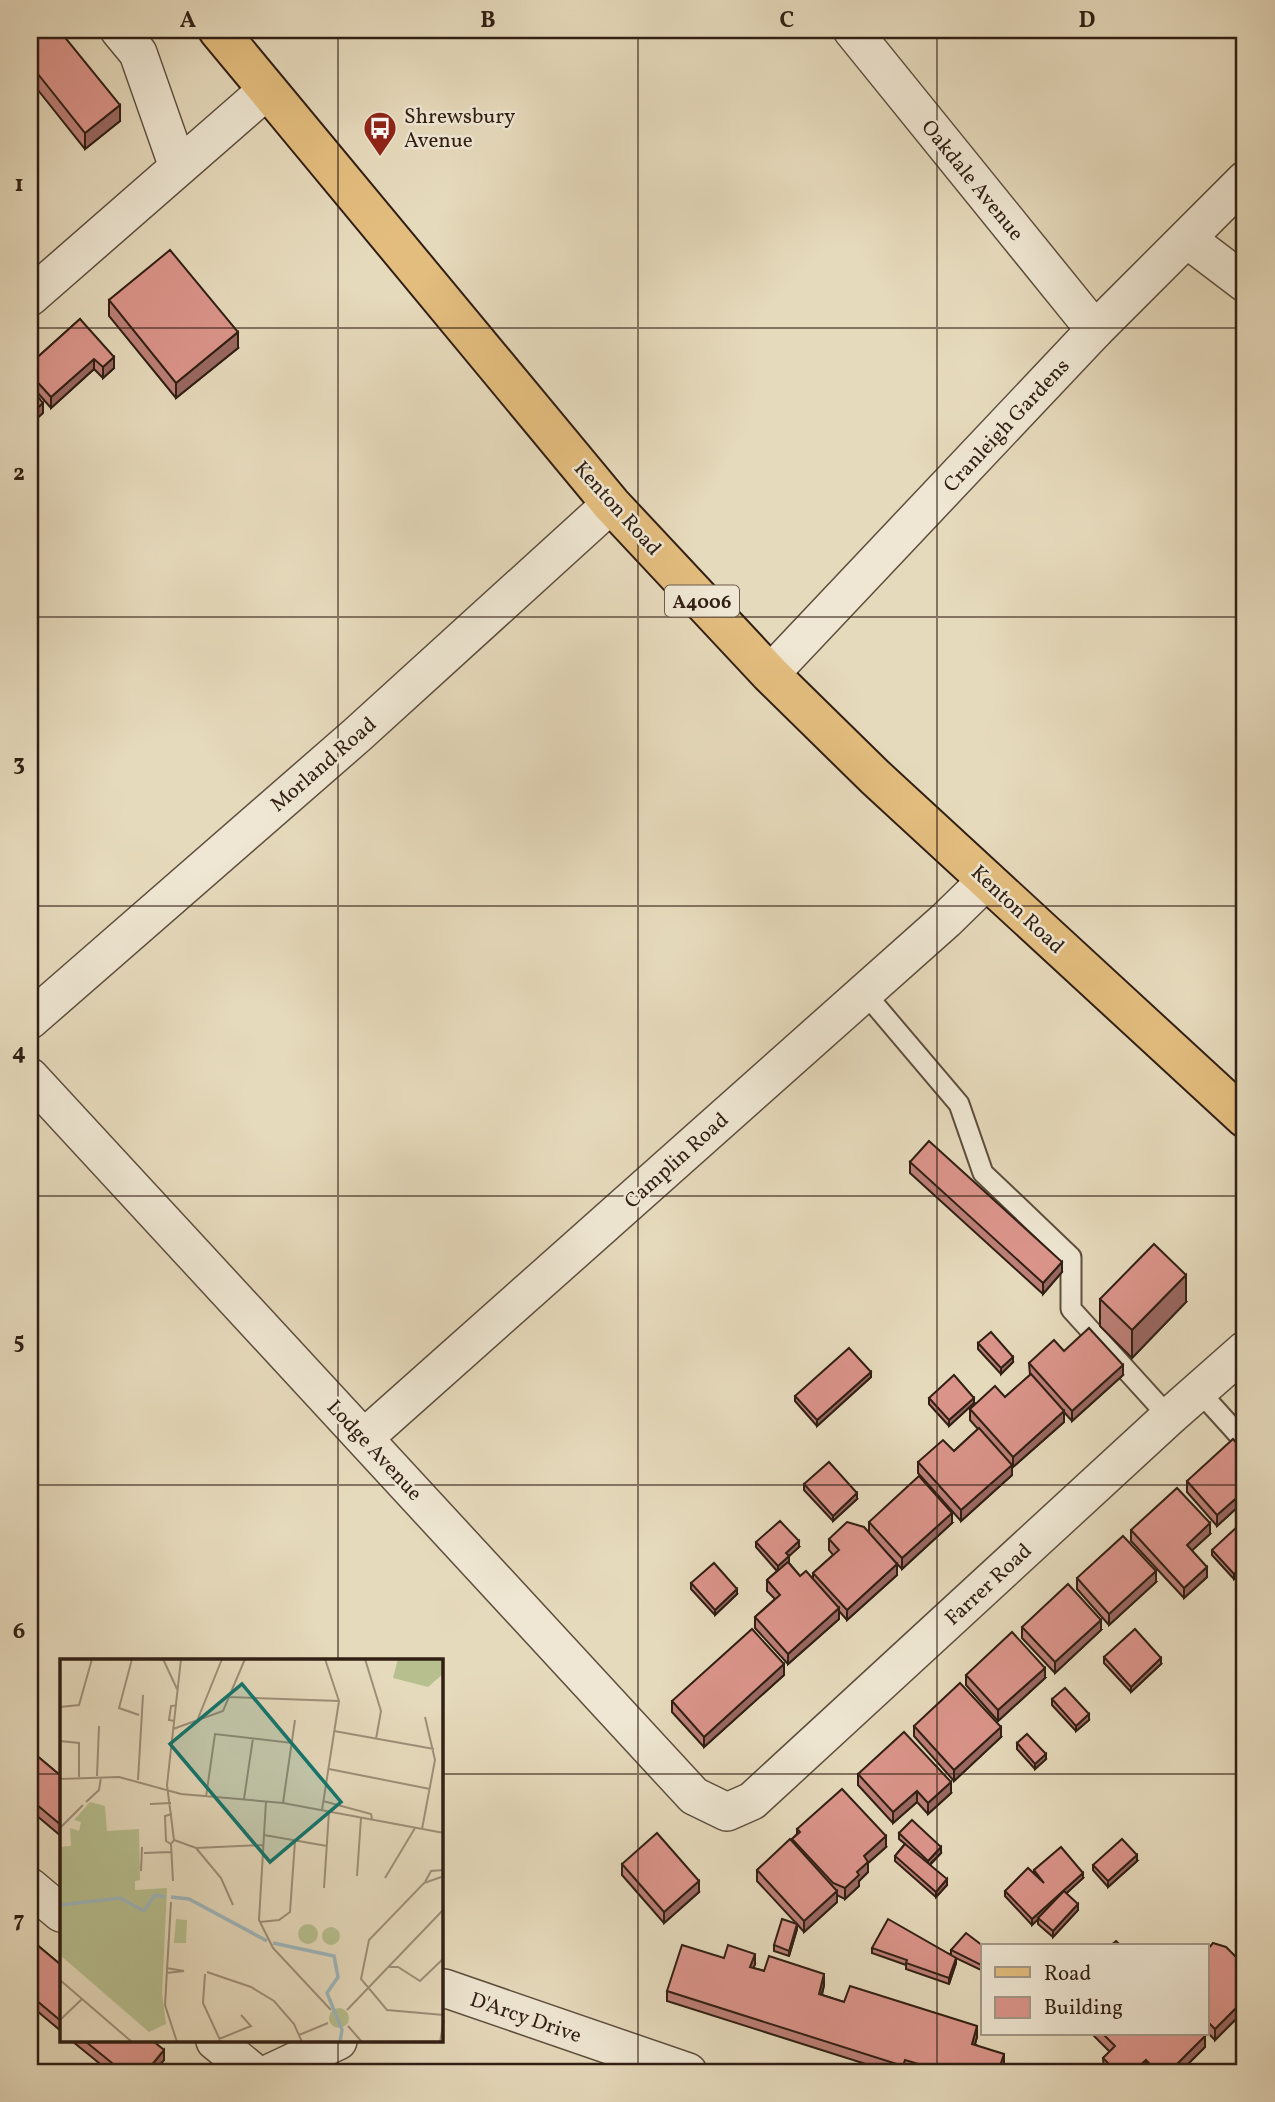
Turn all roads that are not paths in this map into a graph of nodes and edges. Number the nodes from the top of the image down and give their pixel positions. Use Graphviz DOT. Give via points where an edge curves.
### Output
graph roads {
  1 [pos="119,30"];
  2 [pos="218,30"];
  3 [pos="852,30"];
  4 [pos="267,90"];
  5 [pos="178,167"];
  6 [pos="1245,180"];
  7 [pos="1187,239"];
  8 [pos="1245,283"];
  9 [pos="30,297"];
  10 [pos="1095,330"];
  11 [pos="611,504"];
  12 [pos="770,674"];
  13 [pos="986,880"];
  14 [pos="864,992"];
  15 [pos="30,1020"];
  16 [pos="30,1077"];
  17 [pos="1245,1118"];
  18 [pos="1245,1350"];
  19 [pos="1199,1390"];
  20 [pos="1169,1417"];
  21 [pos="364,1438"];
  22 [pos="1245,1442"];
  23 [pos="727,1812"];
  24 [pos="30,1887"];
  25 [pos="60,1912"];
  26 [pos="443,1989"];
  27 [pos="216,2042"];
  28 [pos="336,2042"];
  29 [pos="253,2072"];
  30 [pos="272,2072"];
  31 [pos="688,2072"];
  1 -- 5 [label="street" via="138,53"];
  2 -- 4 [label="main road, Kenton Road / A4006"];
  3 -- 10 [label="street, Oakdale Avenue"];
  4 -- 5 [label="street"];
  4 -- 11 [label="main road, Kenton Road / A4006"];
  5 -- 9 [label="street"];
  6 -- 7 [label="street, Cranleigh Gardens"];
  7 -- 8 [label="street"];
  7 -- 10 [label="street, Cranleigh Gardens"];
  10 -- 12 [label="street, Cranleigh Gardens"];
  11 -- 12 [label="main road, Kenton Road / A4006"];
  11 -- 15 [label="street, Morland Road" via="357,735"];
  12 -- 13 [label="main road, Kenton Road / A4006"];
  13 -- 14 [label="street, Camplin Road"];
  13 -- 17 [label="main road, Kenton Road / A4006"];
  14 -- 20 [label="lane" via="959,1104 983,1173 1071,1257 1071,1309"];
  14 -- 21 [label="street, Camplin Road"];
  16 -- 21 [label="street, Lodge Avenue"];
  18 -- 19 [label="street, Farrer Road"];
  19 -- 20 [label="street, Farrer Road"];
  19 -- 22 [label="lane"];
  20 -- 23 [label="street, Farrer Road" via="752,1801"];
  21 -- 23 [label="street, Lodge Avenue" via="694,1796"];
  24 -- 25 [label="street"];
  26 -- 31 [label="street, D'Arcy Drive"];
  27 -- 29 [label="street"];
  28 -- 30 [label="street"];
}
